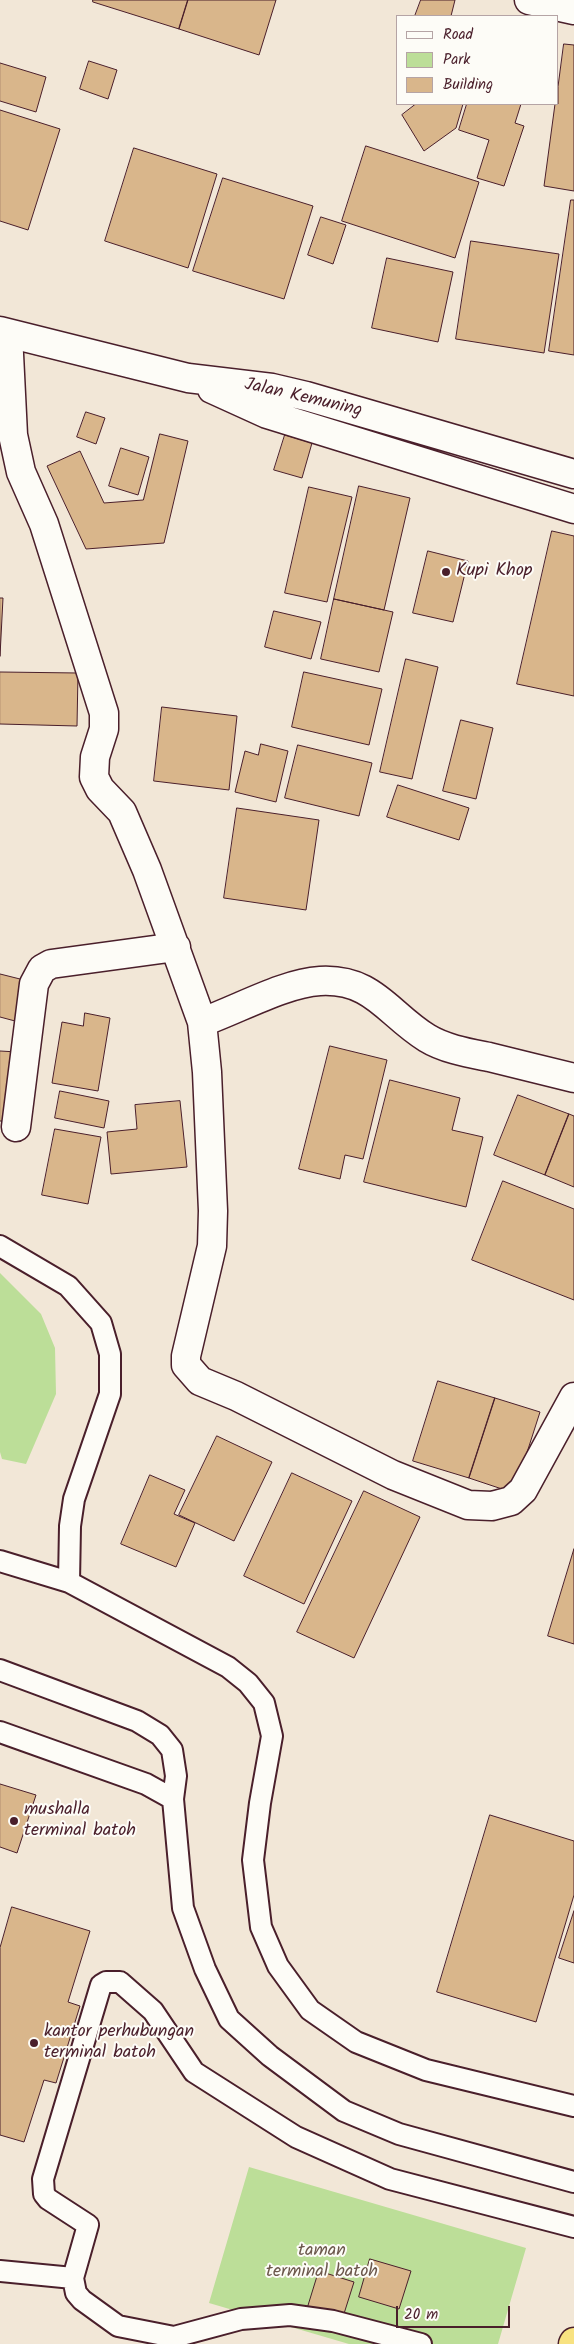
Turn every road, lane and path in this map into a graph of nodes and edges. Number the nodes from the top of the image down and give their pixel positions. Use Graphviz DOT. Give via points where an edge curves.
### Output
graph roads {
  1 [pos="529,0"];
  2 [pos="574,10"];
  3 [pos="4,332"];
  4 [pos="188,378"];
  5 [pos="574,474"];
  6 [pos="574,509"];
  7 [pos="176,947"];
  8 [pos="202,1022"];
  9 [pos="574,1078"];
  10 [pos="16,1127"];
  11 [pos="0,1246"];
  12 [pos="574,1396"];
  13 [pos="0,1561"];
  14 [pos="69,1582"];
  15 [pos="0,1670"];
  16 [pos="0,1732"];
  17 [pos="173,1799"];
  18 [pos="574,2106"];
  19 [pos="574,2182"];
  20 [pos="574,2227"];
  21 [pos="0,2271"];
  22 [pos="74,2278"];
  23 [pos="422,2344"];
  1 -- 2 [label="street"];
  3 -- 4 [label="street, Jalan Kemuning"];
  3 -- 7 [label="street" via="13,435 21,472 44,524 104,713 94,777 100,789 122,812"];
  4 -- 5 [label="street, Jalan Kemuning" via="272,388 306,396"];
  4 -- 6 [label="street" via="267,414"];
  7 -- 8 [label="street"];
  7 -- 10 [label="street" via="51,964 42,969 34,984"];
  8 -- 9 [label="street" via="296,985 320,981 346,982 371,992 430,1039 460,1051"];
  8 -- 12 [label="street" via="207,1072 212,1246 186,1356 186,1365 200,1381 392,1475 468,1504 492,1506 511,1501 523,1490"];
  11 -- 14 [label="lane" via="68,1286 101,1323 110,1354 110,1394 74,1499"];
  13 -- 14 [label="lane"];
  14 -- 18 [label="lane" via="228,1667 248,1683 264,1703 272,1736 253,1860 261,1927 278,1966 310,2010 356,2042 426,2070"];
  15 -- 17 [label="lane" via="137,1722 160,1735 172,1750 176,1776"];
  16 -- 17 [label="lane" via="146,1784"];
  17 -- 19 [label="lane" via="183,1908 205,1969 229,2019 270,2056 344,2112 400,2134"];
  20 -- 22 [label="lane" via="390,2179 296,2138 194,2072 153,2011 120,1982 113,1980 101,1985 43,2179 44,2194 48,2199 88,2225"];
  21 -- 22 [label="lane"];
  22 -- 23 [label="lane" via="76,2293 82,2300 118,2326 174,2337 241,2319 290,2315 332,2321"];
}
